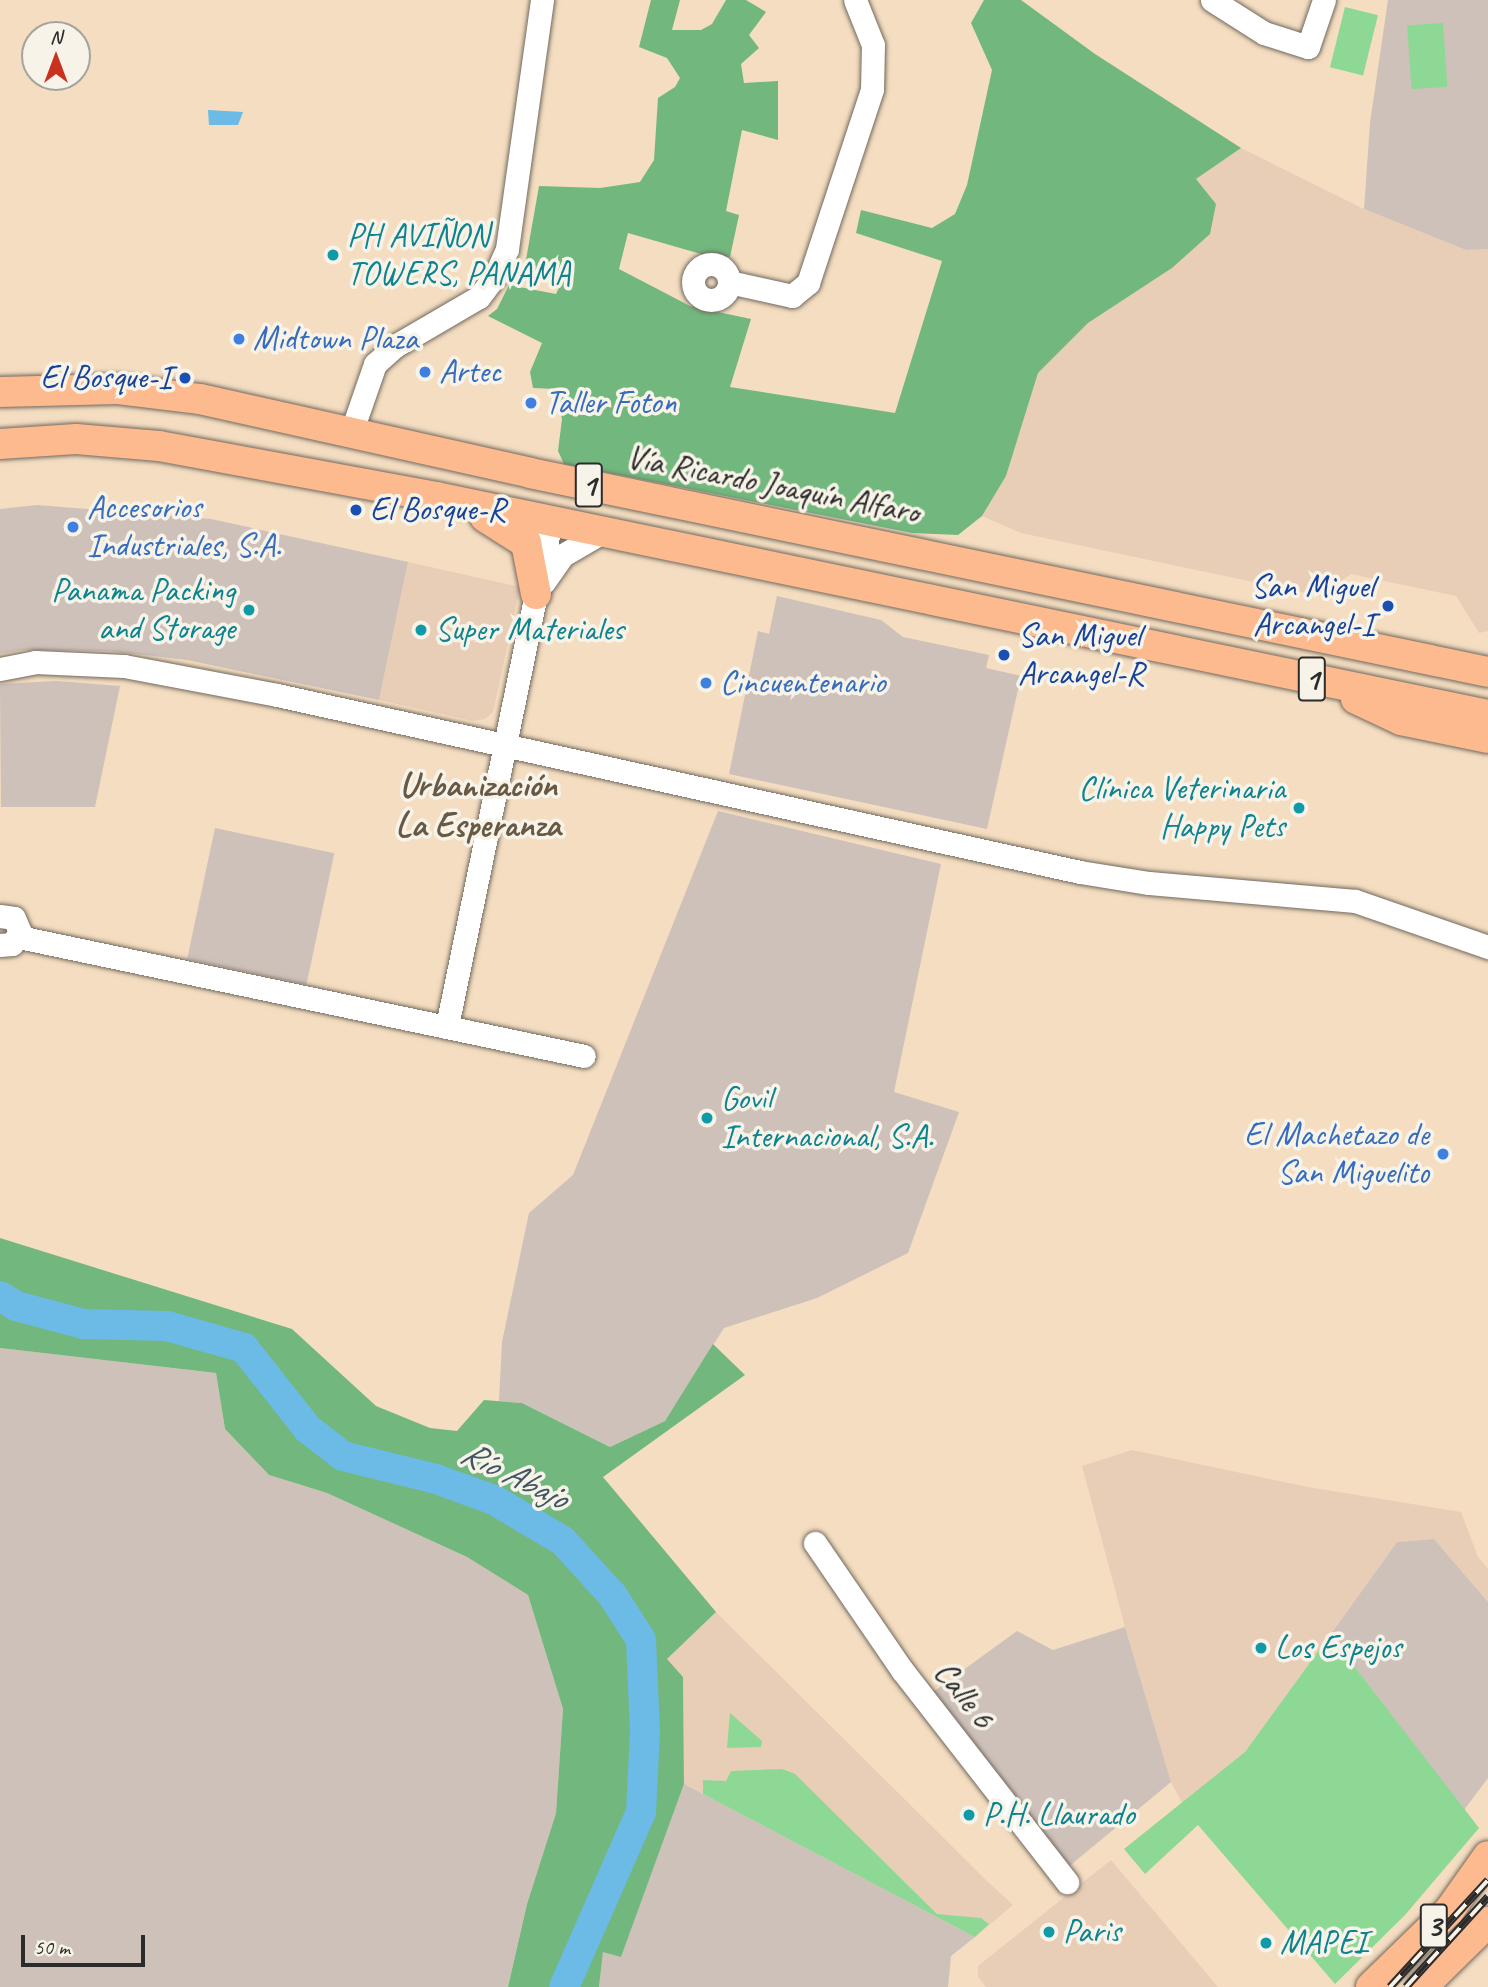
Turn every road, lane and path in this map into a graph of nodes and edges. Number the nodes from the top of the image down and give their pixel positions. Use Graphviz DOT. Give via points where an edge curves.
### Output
graph roads {
  1 [pos="542,0"];
  2 [pos="855,0"];
  3 [pos="1212,0"];
  4 [pos="1324,0"];
  5 [pos="729,282"];
  6 [pos="0,392"];
  7 [pos="351,433"];
  8 [pos="0,444"];
  9 [pos="436,497"];
  10 [pos="666,502"];
  11 [pos="551,521"];
  12 [pos="604,531"];
  13 [pos="536,594"];
  14 [pos="0,668"];
  15 [pos="1488,672"];
  16 [pos="1322,681"];
  17 [pos="1488,715"];
  18 [pos="1488,738"];
  19 [pos="506,747"];
  20 [pos="0,915"];
  21 [pos="9,941"];
  22 [pos="1488,947"];
  23 [pos="447,1026"];
  24 [pos="584,1056"];
  25 [pos="815,1543"];
  26 [pos="1488,1856"];
  27 [pos="1067,1882"];
  28 [pos="1488,1922"];
  29 [pos="1371,1987"];
  30 [pos="1422,1987"];
  1 -- 7 [label="street" via="507,248 495,276 479,297 395,346 375,364"];
  2 -- 5 [label="street" via="873,45 872,89 808,283 792,296"];
  3 -- 4 [label="street" via="1264,33 1308,47"];
  6 -- 7 [label="main road, Vía Ricardo Joaquín Alfaro / 1" via="98,389 163,393"];
  7 -- 10 [label="main road, Vía Ricardo Joaquín Alfaro / 1"];
  8 -- 9 [label="main road, 1" via="76,439 159,446"];
  9 -- 11 [label="main road, 1"];
  9 -- 13 [label="main road" via="518,534 528,551"];
  10 -- 11 [label="main road" via="637,512 564,512"];
  10 -- 15 [label="main road, Vía Ricardo Joaquín Alfaro / 1"];
  11 -- 12 [label="main road, 1"];
  11 -- 13 [label="street"];
  12 -- 13 [label="street" via="563,555"];
  12 -- 16 [label="main road, 1"];
  13 -- 19 [label="street"];
  14 -- 19 [label="street" via="35,662 124,667"];
  16 -- 17 [label="main road, 1"];
  16 -- 18 [label="main road" via="1401,720"];
  19 -- 22 [label="street" via="1080,872 1355,901"];
  19 -- 23 [label="street"];
  20 -- 21 [label="street" via="18,922"];
  21 -- 23 [label="street"];
  23 -- 24 [label="street"];
  25 -- 27 [label="street, Calle 6" via="902,1670"];
  26 -- 29 [label="main road, 3" via="1449,1911"];
  28 -- 30 [label="main road, 3"];
}
